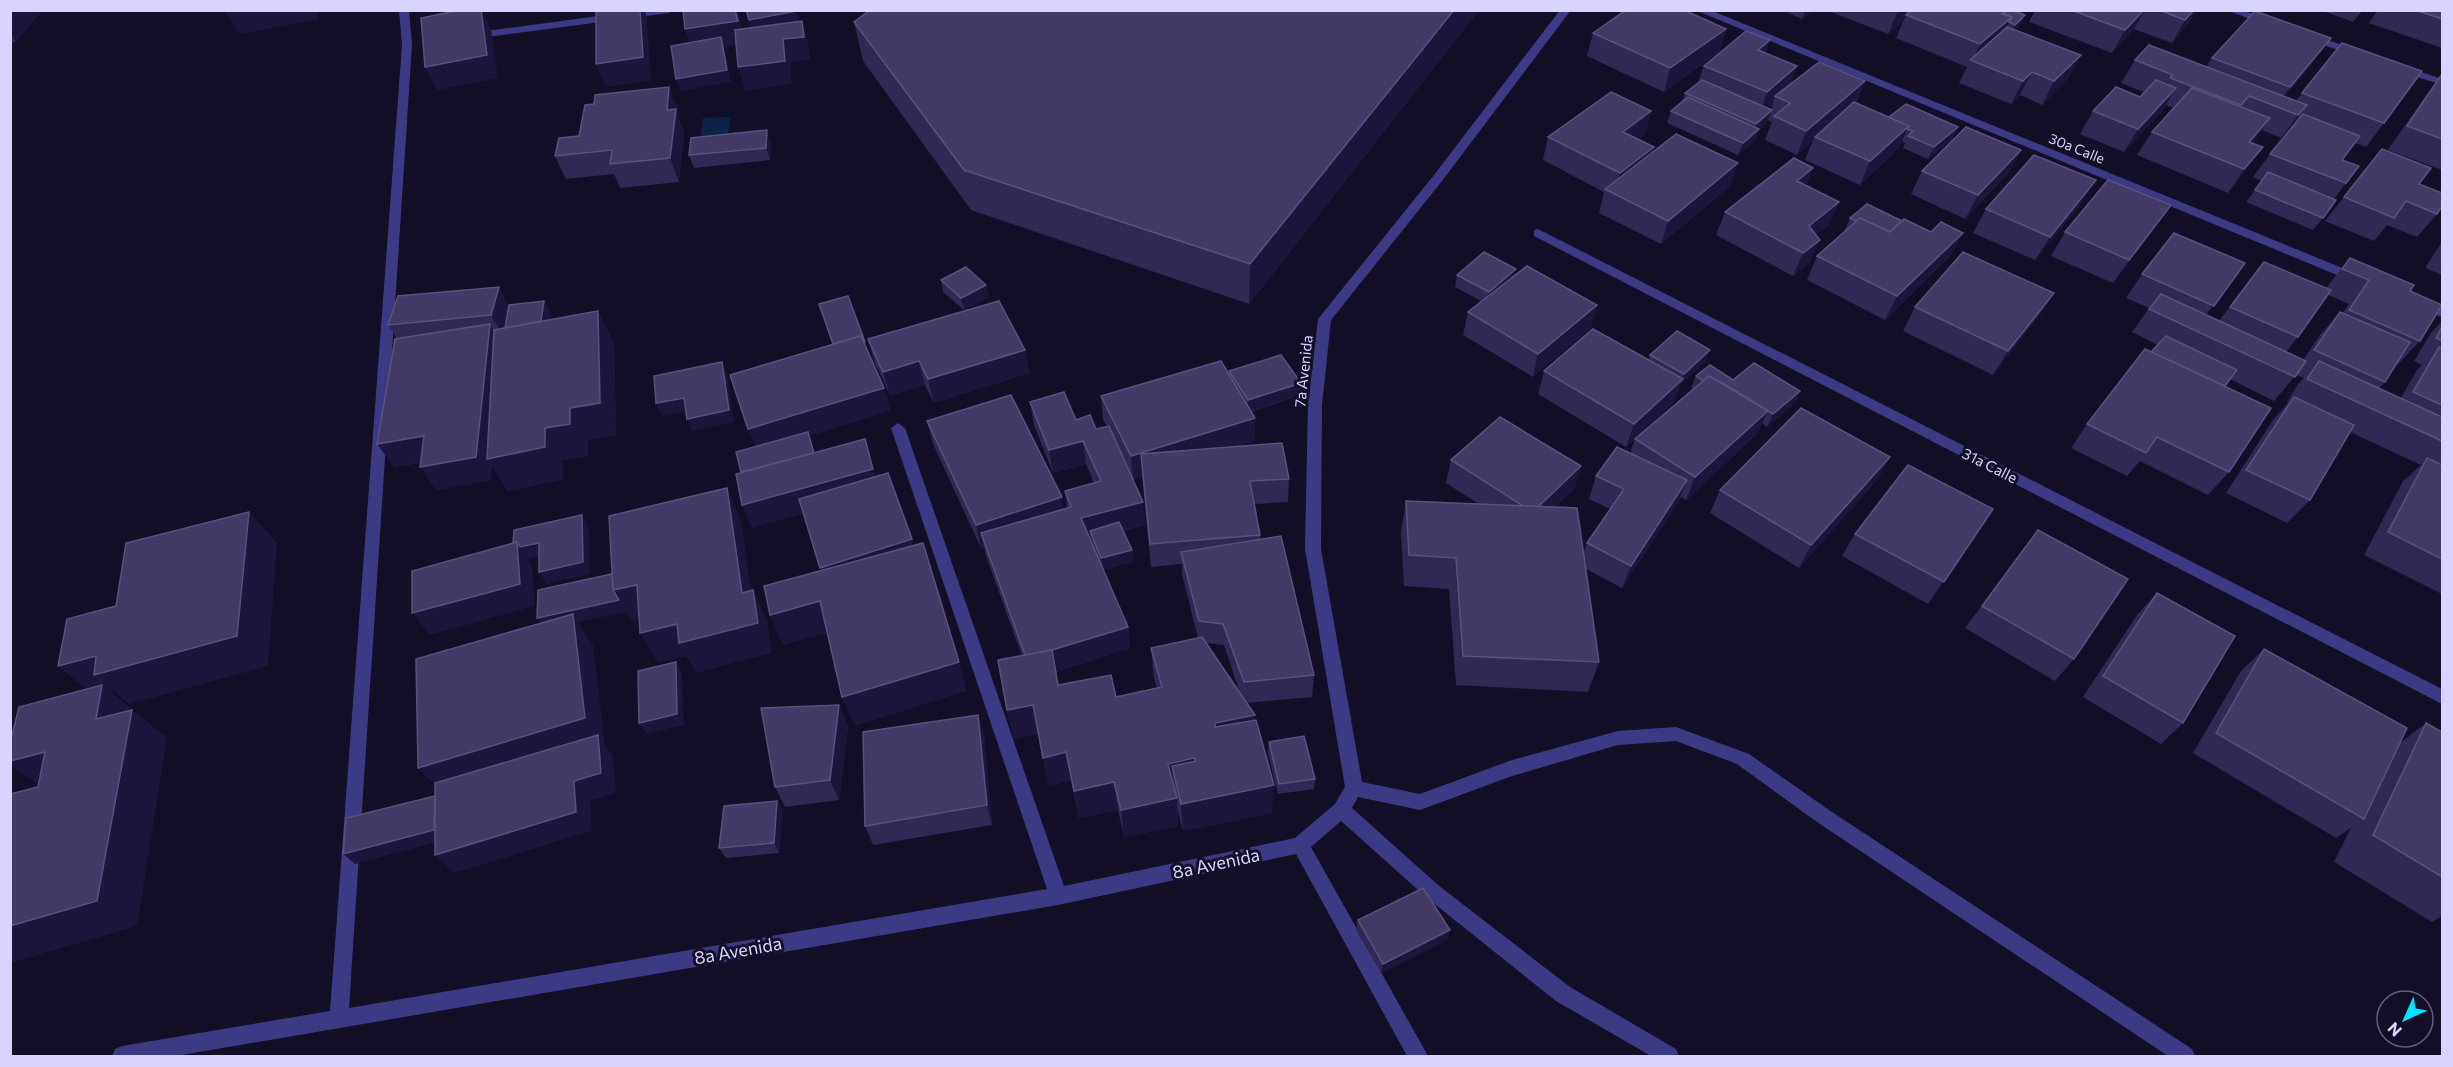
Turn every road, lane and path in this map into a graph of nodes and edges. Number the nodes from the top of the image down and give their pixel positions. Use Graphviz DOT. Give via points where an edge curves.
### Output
graph roads {
  1 [pos="404,10"];
  2 [pos="669,10"];
  3 [pos="1566,10"];
  4 [pos="1700,10"];
  5 [pos="2232,10"];
  6 [pos="2277,26"];
  7 [pos="2299,33"];
  8 [pos="464,37"];
  9 [pos="2365,56"];
  10 [pos="2387,63"];
  11 [pos="2442,82"];
  12 [pos="1538,233"];
  13 [pos="2365,282"];
  14 [pos="2409,300"];
  15 [pos="2442,313"];
  16 [pos="898,428"];
  17 [pos="2442,697"];
  18 [pos="1354,788"];
  19 [pos="1341,810"];
  20 [pos="1300,845"];
  21 [pos="1058,896"];
  22 [pos="339,1018"];
  23 [pos="122,1056"];
  24 [pos="1418,1056"];
  25 [pos="1669,1056"];
  26 [pos="2185,1056"];
  1 -- 22 [label="street" via="412,44"];
  2 -- 8 [label="street"];
  3 -- 18 [label="street, 7a Avenida" via="1325,319 1315,405 1313,549"];
  4 -- 13 [label="street, 30a Calle"];
  5 -- 6 [label="street"];
  7 -- 9 [label="street"];
  10 -- 11 [label="street"];
  12 -- 17 [label="street, 31a Calle"];
  14 -- 15 [label="street"];
  16 -- 21 [label="street"];
  18 -- 19 [label="street"];
  18 -- 26 [label="street" via="1420,801 1512,768 1618,738 1676,734 1743,759"];
  19 -- 20 [label="street, 8a Avenida"];
  19 -- 25 [label="street" via="1432,891 1563,994"];
  20 -- 21 [label="street, 8a Avenida"];
  20 -- 24 [label="street"];
  21 -- 22 [label="street, 8a Avenida"];
  22 -- 23 [label="street, 8a Avenida"];
}
